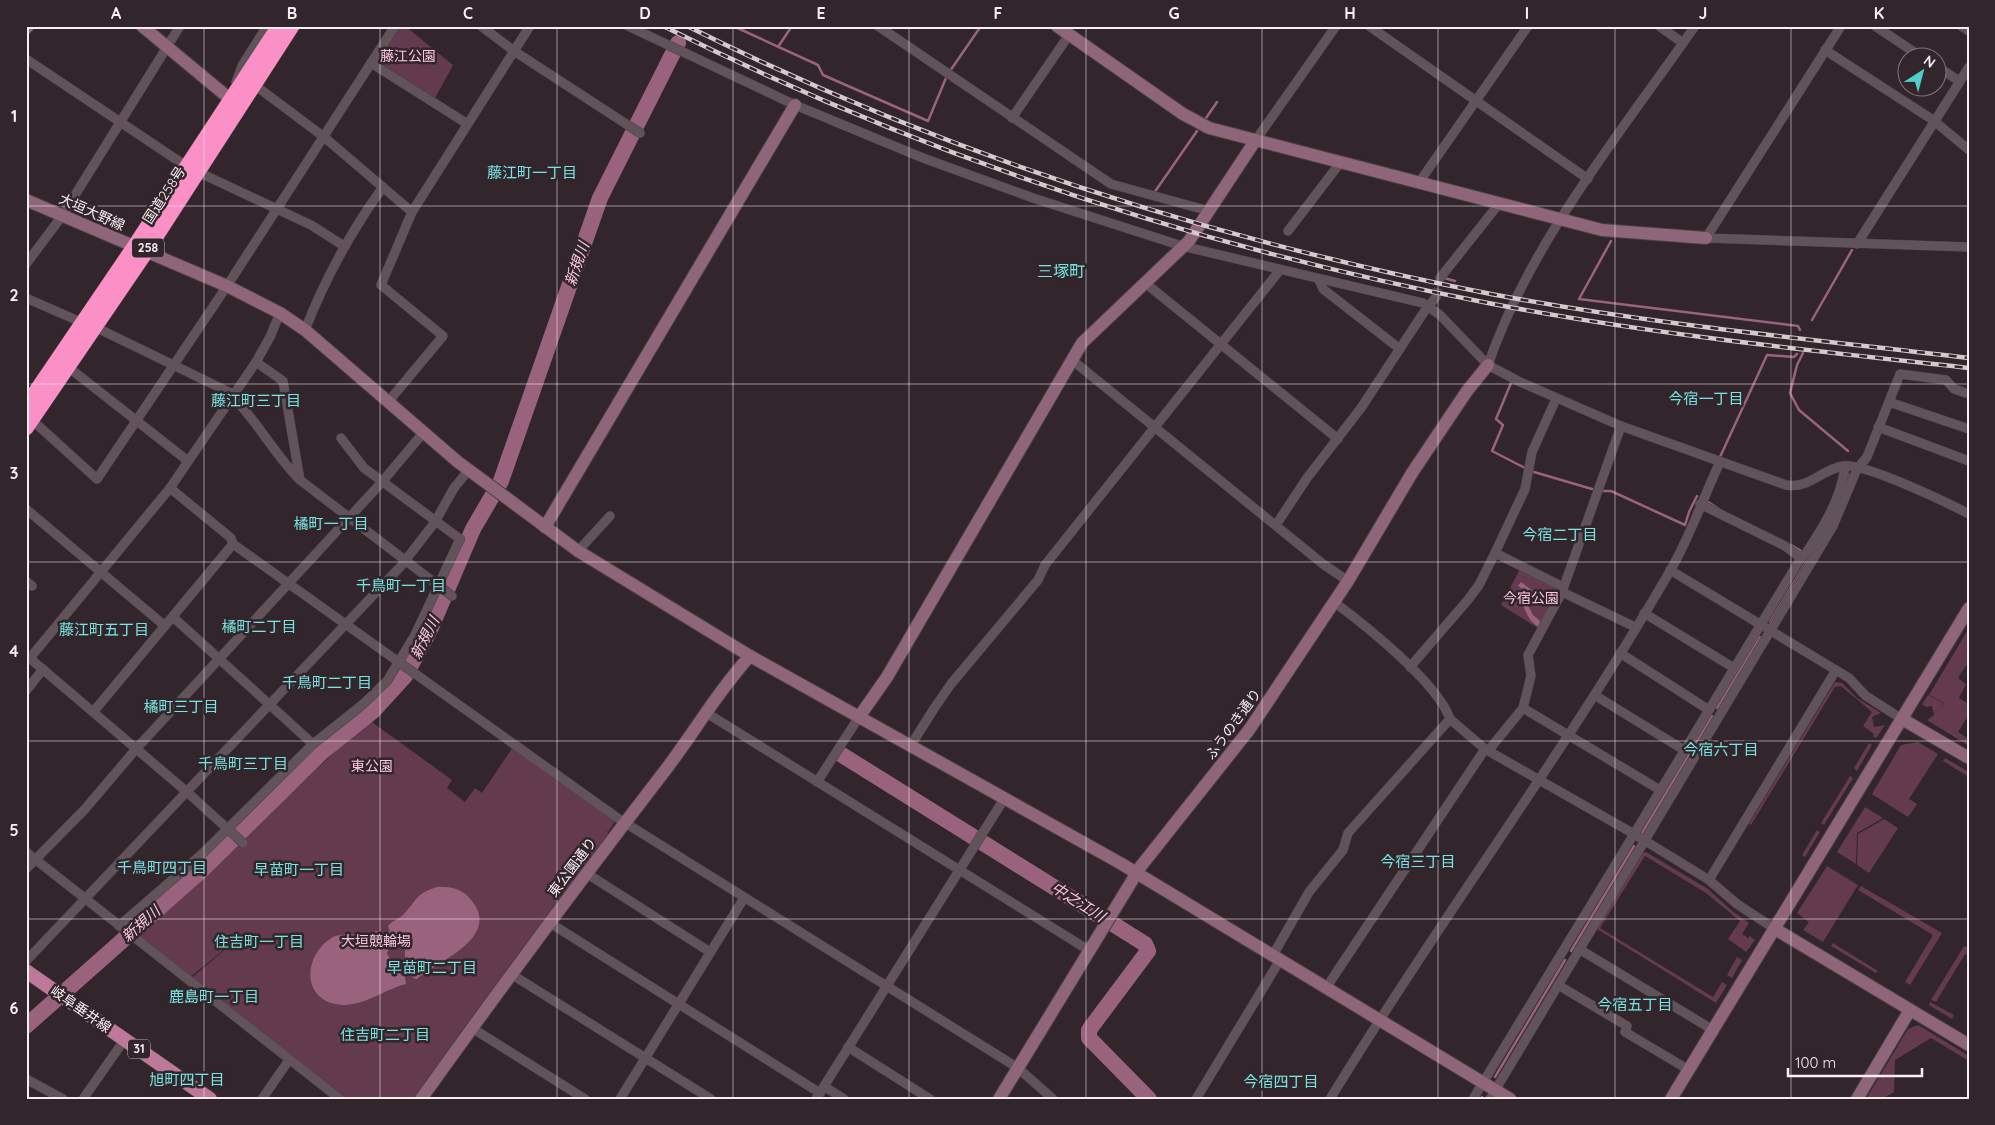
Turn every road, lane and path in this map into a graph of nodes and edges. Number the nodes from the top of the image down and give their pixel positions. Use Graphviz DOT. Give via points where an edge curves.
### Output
graph roads {
  1 [pos="142,26"];
  2 [pos="180,26"];
  3 [pos="267,26"];
  4 [pos="279,26"];
  5 [pos="292,26"];
  6 [pos="298,26"];
  7 [pos="395,26"];
  8 [pos="481,26"];
  9 [pos="530,26"];
  10 [pos="628,26"];
  11 [pos="1057,26"];
  12 [pos="1336,26"];
  13 [pos="1368,26"];
  14 [pos="1528,26"];
  15 [pos="1659,26"];
  16 [pos="1695,26"];
  17 [pos="1841,26"];
  18 [pos="1875,26"];
  19 [pos="1961,26"];
  20 [pos="882,27"];
  21 [pos="1969,31"];
  22 [pos="1069,35"];
  23 [pos="1683,43"];
  24 [pos="166,46"];
  25 [pos="1908,48"];
  26 [pos="1825,50"];
  27 [pos="514,52"];
  28 [pos="26,59"];
  29 [pos="262,63"];
  30 [pos="371,63"];
  31 [pos="1969,67"];
  32 [pos="1948,74"];
  33 [pos="1959,81"];
  34 [pos="260,89"];
  35 [pos="230,99"];
  36 [pos="1476,100"];
  37 [pos="795,104"];
  38 [pos="1012,118"];
  39 [pos="1934,120"];
  40 [pos="119,123"];
  41 [pos="466,123"];
  42 [pos="640,133"];
  43 [pos="324,136"];
  44 [pos="1255,141"];
  45 [pos="1969,150"];
  46 [pos="211,151"];
  47 [pos="1340,163"];
  48 [pos="192,169"];
  49 [pos="1588,179"];
  50 [pos="1418,184"];
  51 [pos="383,187"];
  52 [pos="26,200"];
  53 [pos="1498,205"];
  54 [pos="277,209"];
  55 [pos="1209,211"];
  56 [pos="412,212"];
  57 [pos="62,216"];
  58 [pos="1560,221"];
  59 [pos="1288,231"];
  60 [pos="1706,238"];
  61 [pos="1857,244"];
  62 [pos="344,246"];
  63 [pos="1182,246"];
  64 [pos="1969,247"];
  65 [pos="140,250"];
  66 [pos="26,264"];
  67 [pos="1280,270"];
  68 [pos="1440,278"];
  69 [pos="1319,280"];
  70 [pos="1144,282"];
  71 [pos="227,286"];
  72 [pos="1436,297"];
  73 [pos="26,298"];
  74 [pos="1428,307"];
  75 [pos="280,313"];
  76 [pos="89,325"];
  77 [pos="305,330"];
  78 [pos="1223,345"];
  79 [pos="1400,349"];
  80 [pos="1072,360"];
  81 [pos="256,362"];
  82 [pos="174,364"];
  83 [pos="1488,364"];
  84 [pos="68,367"];
  85 [pos="1969,394"];
  86 [pos="232,395"];
  87 [pos="1556,399"];
  88 [pos="388,402"];
  89 [pos="1889,402"];
  90 [pos="26,406"];
  91 [pos="136,420"];
  92 [pos="29,424"];
  93 [pos="1621,426"];
  94 [pos="1878,427"];
  95 [pos="1155,428"];
  96 [pos="1969,429"];
  97 [pos="423,433"];
  98 [pos="341,438"];
  99 [pos="1338,439"];
  100 [pos="188,461"];
  101 [pos="1969,461"];
  102 [pos="1720,462"];
  103 [pos="1845,466"];
  104 [pos="1856,469"];
  105 [pos="468,471"];
  106 [pos="300,480"];
  107 [pos="382,482"];
  108 [pos="170,488"];
  109 [pos="1700,504"];
  110 [pos="26,509"];
  111 [pos="1969,514"];
  112 [pos="610,516"];
  113 [pos="349,518"];
  114 [pos="435,522"];
  115 [pos="1276,525"];
  116 [pos="545,527"];
  117 [pos="233,544"];
  118 [pos="578,551"];
  119 [pos="1495,553"];
  120 [pos="1801,558"];
  121 [pos="405,561"];
  122 [pos="1670,570"];
  123 [pos="101,572"];
  124 [pos="1348,582"];
  125 [pos="288,583"];
  126 [pos="440,587"];
  127 [pos="1562,590"];
  128 [pos="452,596"];
  129 [pos="1334,602"];
  130 [pos="1969,608"];
  131 [pos="1644,613"];
  132 [pos="172,617"];
  133 [pos="345,623"];
  134 [pos="1760,625"];
  135 [pos="165,626"];
  136 [pos="1635,627"];
  137 [pos="1771,631"];
  138 [pos="1620,653"];
  139 [pos="28,656"];
  140 [pos="750,656"];
  141 [pos="220,659"];
  142 [pos="401,663"];
  143 [pos="1410,667"];
  144 [pos="1734,668"];
  145 [pos="43,669"];
  146 [pos="1836,670"];
  147 [pos="26,691"];
  148 [pos="1596,696"];
  149 [pos="269,704"];
  150 [pos="1523,708"];
  151 [pos="1709,710"];
  152 [pos="94,711"];
  153 [pos="705,712"];
  154 [pos="859,717"];
  155 [pos="1450,719"];
  156 [pos="1902,719"];
  157 [pos="1568,736"];
  158 [pos="313,744"];
  159 [pos="911,745"];
  160 [pos="136,749"];
  161 [pos="1487,750"];
  162 [pos="1684,750"];
  163 [pos="1969,758"];
  164 [pos="1540,778"];
  165 [pos="817,782"];
  166 [pos="1660,790"];
  167 [pos="187,792"];
  168 [pos="1004,799"];
  169 [pos="625,823"];
  170 [pos="229,829"];
  171 [pos="1634,834"];
  172 [pos="1644,841"];
  173 [pos="243,843"];
  174 [pos="26,852"];
  175 [pos="35,859"];
  176 [pos="26,869"];
  177 [pos="958,870"];
  178 [pos="586,873"];
  179 [pos="1137,874"];
  180 [pos="1709,880"];
  181 [pos="744,898"];
  182 [pos="86,899"];
  183 [pos="550,923"];
  184 [pos="121,928"];
  185 [pos="1775,929"];
  186 [pos="1579,949"];
  187 [pos="1090,951"];
  188 [pos="710,952"];
  189 [pos="1276,958"];
  190 [pos="26,961"];
  191 [pos="26,971"];
  192 [pos="511,974"];
  193 [pos="1558,985"];
  194 [pos="886,986"];
  195 [pos="1326,988"];
  196 [pos="678,1004"];
  197 [pos="1910,1010"];
  198 [pos="1378,1020"];
  199 [pos="472,1028"];
  200 [pos="1713,1030"];
  201 [pos="125,1039"];
  202 [pos="1969,1045"];
  203 [pos="848,1046"];
  204 [pos="645,1057"];
  205 [pos="289,1060"];
  206 [pos="1018,1068"];
  207 [pos="1689,1070"];
  208 [pos="26,1079"];
  209 [pos="1483,1083"];
  210 [pos="820,1093"];
  211 [pos="1492,1094"];
  212 [pos="62,1099"];
  213 [pos="83,1099"];
  214 [pos="210,1099"];
  215 [pos="262,1099"];
  216 [pos="340,1099"];
  217 [pos="421,1099"];
  218 [pos="585,1099"];
  219 [pos="620,1099"];
  220 [pos="711,1099"];
  221 [pos="844,1099"];
  222 [pos="930,1099"];
  223 [pos="999,1099"];
  224 [pos="1053,1099"];
  225 [pos="1196,1099"];
  226 [pos="1330,1099"];
  227 [pos="1473,1099"];
  228 [pos="1510,1099"];
  229 [pos="1671,1099"];
  230 [pos="1857,1099"];
  1 -- 24 [label="street"];
  2 -- 24 [label="street"];
  3 -- 35 [label="street" via="242,66"];
  4 -- 29 [label="highway, 国道258号 / 258"];
  5 -- 29 [label="highway, 国道258号 / 258"];
  6 -- 34 [label="street"];
  7 -- 30 [label="street"];
  8 -- 27 [label="street"];
  9 -- 27 [label="street"];
  10 -- 37 [label="street"];
  11 -- 22 [label="street"];
  12 -- 44 [label="street"];
  13 -- 36 [label="street"];
  14 -- 36 [label="street"];
  15 -- 23 [label="street"];
  16 -- 23 [label="street"];
  17 -- 26 [label="street"];
  18 -- 25 [label="street"];
  19 -- 21 [label="street"];
  20 -- 38 [label="street"];
  22 -- 38 [label="street"];
  22 -- 44 [label="street" via="1198,123"];
  23 -- 49 [label="street"];
  24 -- 35 [label="street"];
  24 -- 40 [label="street"];
  26 -- 39 [label="street"];
  26 -- 60 [label="street"];
  27 -- 41 [label="street"];
  27 -- 42 [label="street"];
  28 -- 40 [label="street"];
  29 -- 35 [label="highway, 国道258号 / 258"];
  29 -- 46 [label="highway, 国道258号 / 258"];
  30 -- 41 [label="street"];
  30 -- 43 [label="street"];
  31 -- 33 [label="street"];
  32 -- 33 [label="street"];
  33 -- 39 [label="street"];
  34 -- 43 [label="street"];
  34 -- 46 [label="street" via="232,132"];
  35 -- 48 [label="highway, 国道258号 / 258"];
  36 -- 49 [label="street"];
  36 -- 50 [label="street"];
  37 -- 63 [label="street" via="923,158"];
  37 -- 116 [label="street"];
  38 -- 55 [label="street" via="1111,184"];
  39 -- 45 [label="street"];
  39 -- 61 [label="street"];
  40 -- 48 [label="street"];
  40 -- 57 [label="street"];
  41 -- 56 [label="street"];
  43 -- 51 [label="street"];
  43 -- 54 [label="street"];
  44 -- 47 [label="street"];
  44 -- 55 [label="street"];
  46 -- 48 [label="highway, 国道258号 / 258"];
  47 -- 50 [label="street"];
  47 -- 59 [label="street"];
  48 -- 54 [label="street"];
  48 -- 65 [label="highway, 国道258号 / 258"];
  49 -- 58 [label="street" via="1568,204"];
  50 -- 53 [label="street"];
  51 -- 56 [label="street"];
  51 -- 62 [label="street"];
  52 -- 57 [label="street, 大垣大野線"];
  53 -- 58 [label="street"];
  53 -- 68 [label="street"];
  54 -- 62 [label="street"];
  54 -- 71 [label="street"];
  55 -- 63 [label="street"];
  56 -- 88 [label="street" via="381,285 443,336"];
  57 -- 65 [label="street, 大垣大野線"];
  57 -- 66 [label="street"];
  58 -- 60 [label="street" via="1628,234"];
  58 -- 83 [label="street" via="1514,303"];
  60 -- 61 [label="street"];
  61 -- 64 [label="street"];
  62 -- 77 [label="street"];
  63 -- 67 [label="street"];
  63 -- 70 [label="street"];
  65 -- 71 [label="street, 大垣大野線"];
  65 -- 76 [label="highway, 国道258号 / 258"];
  67 -- 69 [label="street"];
  67 -- 78 [label="street"];
  69 -- 74 [label="street" via="1415,300"];
  69 -- 79 [label="street" via="1323,289"];
  70 -- 78 [label="street"];
  70 -- 80 [label="street" via="1082,343"];
  71 -- 75 [label="street, 大垣大野線"];
  71 -- 82 [label="street"];
  72 -- 74 [label="street"];
  73 -- 76 [label="street"];
  74 -- 79 [label="street"];
  74 -- 83 [label="street"];
  75 -- 77 [label="street, 大垣大野線"];
  75 -- 81 [label="street"];
  76 -- 82 [label="street"];
  76 -- 84 [label="highway, 国道258号 / 258"];
  76 -- 90 [label="highway, 国道258号 / 258"];
  77 -- 88 [label="street, 大垣大野線"];
  78 -- 95 [label="street"];
  78 -- 99 [label="street"];
  79 -- 99 [label="street"];
  80 -- 95 [label="street"];
  80 -- 154 [label="street" via="887,677"];
  81 -- 86 [label="street"];
  81 -- 106 [label="street" via="283,381"];
  82 -- 86 [label="street"];
  82 -- 91 [label="street"];
  83 -- 87 [label="street"];
  83 -- 124 [label="street, ふうのき通り" via="1412,473"];
  84 -- 91 [label="street"];
  84 -- 92 [label="highway, 国道258号 / 258"];
  85 -- 89 [label="street" via="1954,389 1946,380 1900,374"];
  86 -- 100 [label="street"];
  86 -- 106 [label="street" via="283,463"];
  87 -- 93 [label="street"];
  87 -- 119 [label="street" via="1532,452 1524,489"];
  88 -- 97 [label="street, 大垣大野線"];
  89 -- 94 [label="street"];
  89 -- 96 [label="street"];
  91 -- 92 [label="street" via="97,479"];
  91 -- 100 [label="street"];
  93 -- 102 [label="street"];
  93 -- 127 [label="street"];
  94 -- 101 [label="street"];
  94 -- 104 [label="street" via="1866,457"];
  95 -- 115 [label="street"];
  95 -- 159 [label="street" via="1045,565 1038,580 940,699"];
  97 -- 105 [label="street, 大垣大野線"];
  97 -- 107 [label="street"];
  98 -- 107 [label="street" via="364,468"];
  99 -- 115 [label="street"];
  100 -- 108 [label="street"];
  102 -- 103 [label="street" via="1798,487"];
  102 -- 109 [label="street"];
  103 -- 104 [label="street"];
  103 -- 120 [label="street" via="1830,515"];
  104 -- 111 [label="street" via="1902,483"];
  104 -- 137 [label="street" via="1841,512"];
  105 -- 114 [label="street"];
  105 -- 116 [label="street, 大垣大野線"];
  106 -- 113 [label="street"];
  107 -- 113 [label="street"];
  107 -- 114 [label="street"];
  108 -- 117 [label="street" via="231,538"];
  108 -- 123 [label="street"];
  109 -- 120 [label="street" via="1785,546"];
  109 -- 122 [label="street"];
  110 -- 123 [label="street"];
  112 -- 118 [label="street"];
  113 -- 121 [label="street"];
  113 -- 125 [label="street"];
  114 -- 121 [label="street"];
  114 -- 126 [label="street" via="460,539"];
  115 -- 124 [label="street"];
  116 -- 118 [label="street, 大垣大野線"];
  117 -- 125 [label="street"];
  117 -- 132 [label="street"];
  118 -- 140 [label="street, 大垣大野線"];
  119 -- 127 [label="street"];
  119 -- 143 [label="street" via="1479,585"];
  120 -- 134 [label="street"];
  121 -- 126 [label="street"];
  121 -- 133 [label="street"];
  122 -- 131 [label="street"];
  122 -- 134 [label="street"];
  123 -- 135 [label="street"];
  123 -- 139 [label="street"];
  124 -- 129 [label="street, ふうのき通り"];
  125 -- 133 [label="street"];
  125 -- 141 [label="street"];
  126 -- 128 [label="street"];
  126 -- 142 [label="street"];
  127 -- 136 [label="street"];
  127 -- 150 [label="street" via="1528,655 1531,676"];
  129 -- 143 [label="street" via="1362,622"];
  129 -- 179 [label="street, ふうのき通り" via="1249,730"];
  130 -- 156 [label="street"];
  131 -- 136 [label="street"];
  131 -- 144 [label="street"];
  132 -- 135 [label="street"];
  132 -- 141 [label="street"];
  133 -- 142 [label="street"];
  133 -- 149 [label="street"];
  134 -- 137 [label="street"];
  134 -- 144 [label="street"];
  135 -- 152 [label="street"];
  136 -- 138 [label="street"];
  137 -- 146 [label="street"];
  137 -- 172 [label="street"];
  138 -- 148 [label="street"];
  138 -- 151 [label="street"];
  139 -- 145 [label="street"];
  140 -- 153 [label="street, 東公園通り"];
  140 -- 154 [label="street, 大垣大野線"];
  141 -- 149 [label="street"];
  141 -- 160 [label="street"];
  142 -- 158 [label="street" via="362,706"];
  142 -- 169 [label="street"];
  143 -- 155 [label="street" via="1447,709"];
  144 -- 151 [label="street"];
  145 -- 147 [label="street"];
  145 -- 152 [label="street"];
  146 -- 156 [label="street" via="1866,696"];
  146 -- 180 [label="street"];
  148 -- 157 [label="street"];
  148 -- 162 [label="street"];
  149 -- 158 [label="street"];
  149 -- 167 [label="street"];
  150 -- 157 [label="street"];
  150 -- 161 [label="street"];
  151 -- 162 [label="street"];
  152 -- 160 [label="street"];
  153 -- 165 [label="street"];
  153 -- 169 [label="street, 東公園通り" via="678,754"];
  154 -- 159 [label="street, 大垣大野線"];
  154 -- 165 [label="street"];
  155 -- 161 [label="street"];
  155 -- 189 [label="street" via="1348,833 1343,850 1309,892"];
  156 -- 163 [label="street"];
  156 -- 185 [label="street"];
  157 -- 164 [label="street"];
  157 -- 166 [label="street"];
  158 -- 170 [label="street"];
  159 -- 168 [label="street, 大垣大野線"];
  160 -- 167 [label="street"];
  160 -- 175 [label="street" via="85,809"];
  161 -- 164 [label="street"];
  161 -- 195 [label="street"];
  162 -- 166 [label="street"];
  164 -- 171 [label="street"];
  164 -- 198 [label="street"];
  165 -- 177 [label="street"];
  166 -- 171 [label="street"];
  167 -- 170 [label="street"];
  167 -- 182 [label="street"];
  168 -- 177 [label="street"];
  168 -- 179 [label="street, 大垣大野線"];
  169 -- 178 [label="street, 東公園通り"];
  169 -- 181 [label="street"];
  170 -- 173 [label="street"];
  170 -- 184 [label="street"];
  171 -- 172 [label="street"];
  171 -- 209 [label="street"];
  172 -- 180 [label="street"];
  172 -- 186 [label="street"];
  174 -- 175 [label="street"];
  175 -- 176 [label="street"];
  175 -- 182 [label="street"];
  177 -- 187 [label="street"];
  177 -- 194 [label="street"];
  178 -- 183 [label="street, 東公園通り"];
  178 -- 188 [label="street"];
  179 -- 187 [label="street, ふうのき通り"];
  179 -- 189 [label="street, 大垣大野線"];
  180 -- 185 [label="street" via="1737,904"];
  181 -- 188 [label="street"];
  181 -- 194 [label="street"];
  182 -- 184 [label="street"];
  182 -- 190 [label="street"];
  183 -- 192 [label="street, 東公園通り"];
  183 -- 196 [label="street"];
  184 -- 205 [label="street"];
  185 -- 197 [label="street"];
  185 -- 200 [label="street"];
  186 -- 193 [label="street"];
  186 -- 200 [label="street"];
  187 -- 206 [label="street, ふうのき通り"];
  188 -- 196 [label="street"];
  189 -- 195 [label="street, 大垣大野線"];
  189 -- 225 [label="street"];
  191 -- 201 [label="main road, 岐阜垂井線 / 31"];
  192 -- 199 [label="street, 東公園通り"];
  192 -- 204 [label="street"];
  193 -- 207 [label="street" via="1627,1026 1625,1032"];
  193 -- 211 [label="street"];
  194 -- 203 [label="street"];
  194 -- 206 [label="street"];
  195 -- 198 [label="street, 大垣大野線"];
  196 -- 204 [label="street"];
  196 -- 210 [label="street"];
  197 -- 202 [label="street"];
  197 -- 230 [label="street"];
  198 -- 209 [label="street, 大垣大野線"];
  198 -- 226 [label="street"];
  199 -- 217 [label="street, 東公園通り"];
  199 -- 218 [label="street"];
  200 -- 207 [label="street"];
  201 -- 213 [label="street"];
  201 -- 214 [label="main road, 岐阜垂井線 / 31"];
  203 -- 210 [label="street"];
  203 -- 222 [label="street"];
  204 -- 219 [label="street"];
  204 -- 220 [label="street"];
  205 -- 215 [label="street"];
  205 -- 216 [label="street"];
  206 -- 223 [label="street, ふうのき通り"];
  206 -- 224 [label="street"];
  207 -- 229 [label="street"];
  208 -- 212 [label="street"];
  209 -- 211 [label="street, 大垣大野線"];
  209 -- 227 [label="street"];
  210 -- 221 [label="street"];
  211 -- 228 [label="street, 大垣大野線"];
}
